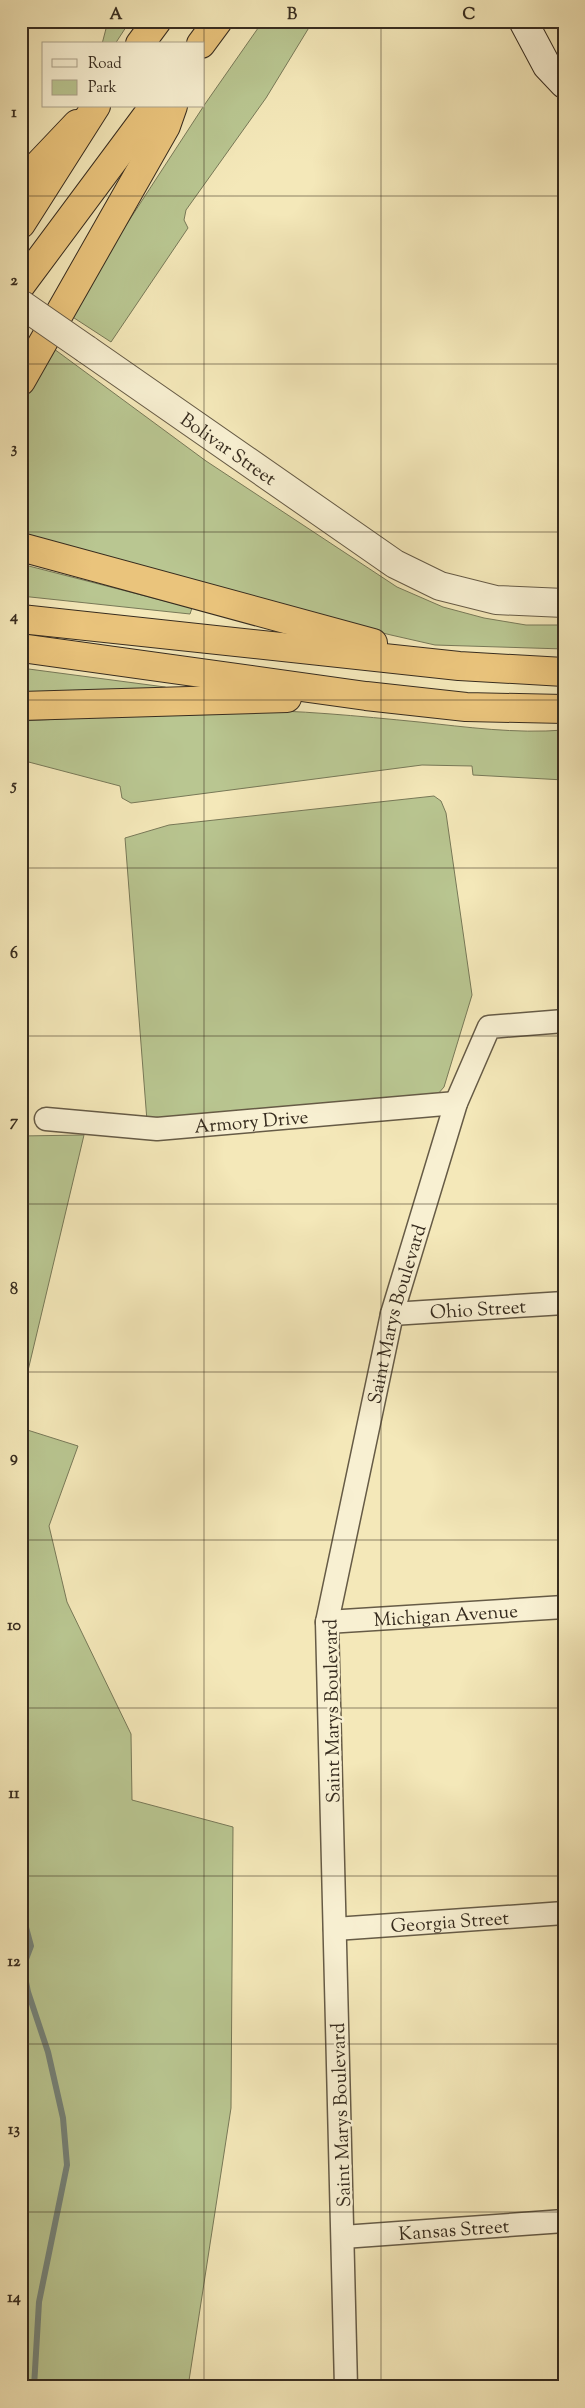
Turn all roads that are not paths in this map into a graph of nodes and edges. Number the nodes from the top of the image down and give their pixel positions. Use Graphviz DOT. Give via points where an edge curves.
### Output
graph roads {
  1 [pos="157,21"];
  2 [pos="218,21"];
  3 [pos="523,21"];
  4 [pos="141,42"];
  5 [pos="202,42"];
  6 [pos="564,84"];
  7 [pos="92,108"];
  8 [pos="93,108"];
  9 [pos="153,108"];
  10 [pos="172,108"];
  11 [pos="21,183"];
  12 [pos="21,224"];
  13 [pos="21,284"];
  14 [pos="21,304"];
  15 [pos="21,382"];
  16 [pos="23,546"];
  17 [pos="564,603"];
  18 [pos="21,618"];
  19 [pos="21,648"];
  20 [pos="459,666"];
  21 [pos="564,672"];
  22 [pos="366,696"];
  23 [pos="21,706"];
  24 [pos="564,709"];
  25 [pos="564,1021"];
  26 [pos="456,1102"];
  27 [pos="46,1118"];
  28 [pos="564,1303"];
  29 [pos="392,1314"];
  30 [pos="564,1607"];
  31 [pos="327,1622"];
  32 [pos="564,1913"];
  33 [pos="335,1929"];
  34 [pos="564,2221"];
  35 [pos="343,2237"];
  36 [pos="346,2387"];
  1 -- 4 [label="highway"];
  2 -- 5 [label="highway"];
  3 -- 6 [label="street" via="547,66"];
  7 -- 11 [label="highway"];
  8 -- 12 [label="highway"];
  9 -- 13 [label="highway"];
  10 -- 15 [label="highway" via="161,134"];
  14 -- 17 [label="street, Bolivar Street, bridge" via="395,564 440,586 496,600"];
  16 -- 20 [label="highway"];
  18 -- 20 [label="highway"];
  19 -- 22 [label="highway"];
  20 -- 21 [label="highway"];
  22 -- 23 [label="highway"];
  22 -- 24 [label="highway" via="466,707"];
  25 -- 26 [label="street, Saint Marys Boulevard" via="489,1027"];
  26 -- 27 [label="street, Armory Drive" via="157,1129"];
  26 -- 29 [label="street, Saint Marys Boulevard"];
  28 -- 29 [label="street, Ohio Street"];
  29 -- 31 [label="street, Saint Marys Boulevard"];
  30 -- 31 [label="street, Michigan Avenue"];
  31 -- 33 [label="street, Saint Marys Boulevard"];
  32 -- 33 [label="street, Georgia Street"];
  33 -- 35 [label="street, Saint Marys Boulevard"];
  34 -- 35 [label="street, Kansas Street"];
  35 -- 36 [label="street, Saint Marys Boulevard"];
}
